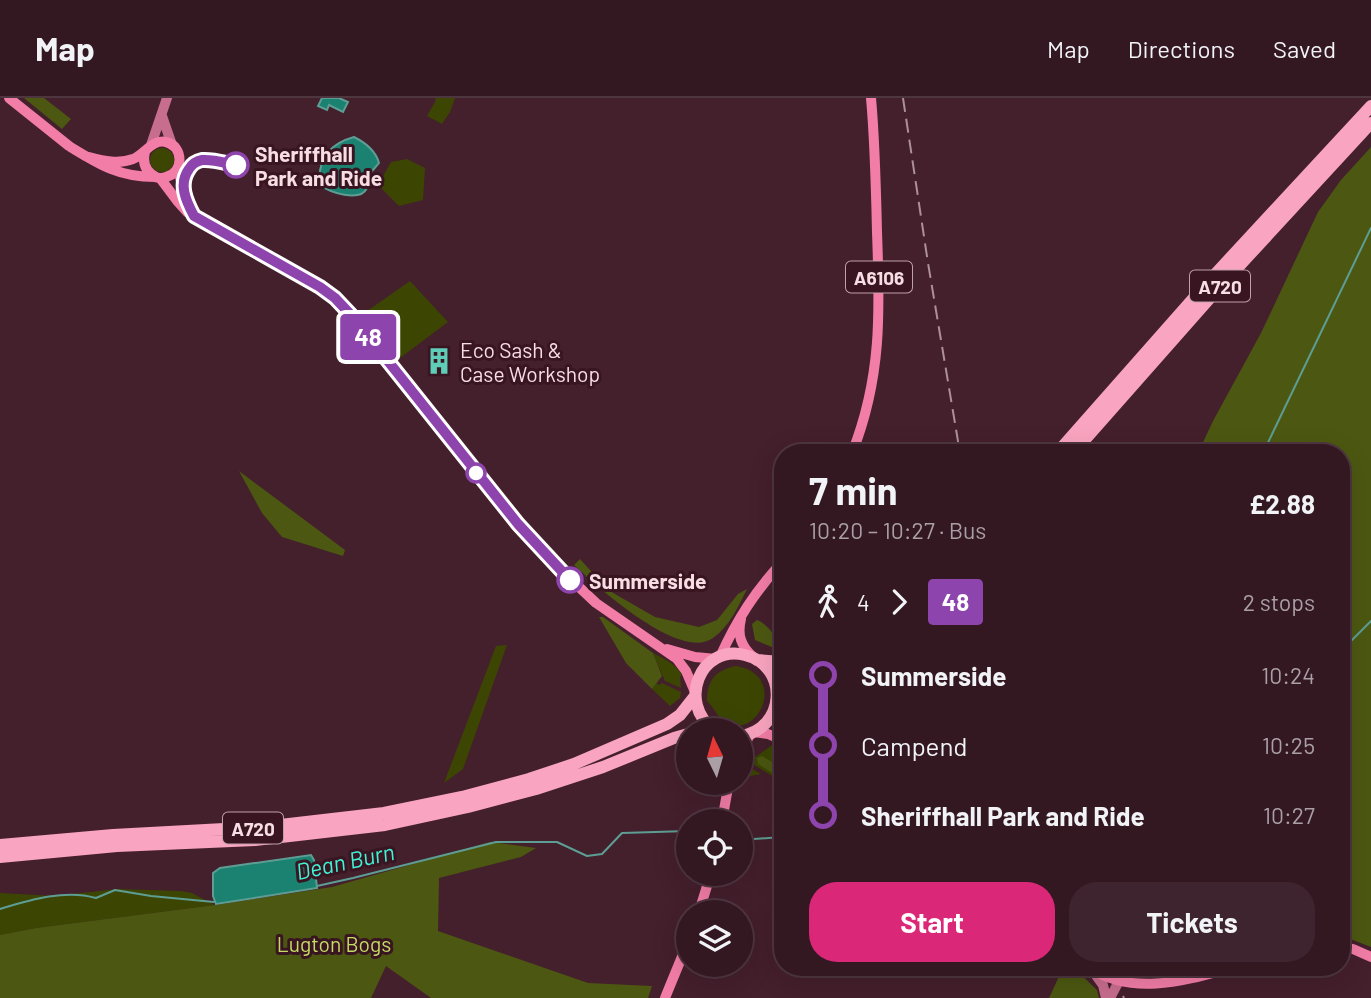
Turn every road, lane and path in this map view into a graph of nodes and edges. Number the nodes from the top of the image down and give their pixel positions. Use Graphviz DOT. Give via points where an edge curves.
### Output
graph roads {
  1 [pos="9,98"];
  2 [pos="167,98"];
  3 [pos="872,98"];
  4 [pos="1371,106"];
  5 [pos="162,116"];
  6 [pos="1371,123"];
  7 [pos="172,145"];
  8 [pos="148,149"];
  9 [pos="85,156"];
  10 [pos="178,168"];
  11 [pos="139,177"];
  12 [pos="158,178"];
  13 [pos="172,193"];
  14 [pos="194,216"];
  15 [pos="856,444"];
  16 [pos="1065,444"];
  17 [pos="1081,444"];
  18 [pos="774,572"];
  19 [pos="743,613"];
  20 [pos="661,648"];
  21 [pos="718,658"];
  22 [pos="756,659"];
  23 [pos="774,661"];
  24 [pos="774,682"];
  25 [pos="695,694"];
  26 [pos="774,708"];
  27 [pos="702,718"];
  28 [pos="753,731"];
  29 [pos="753,734"];
  30 [pos="676,737"];
  31 [pos="774,737"];
  32 [pos="0,845"];
  33 [pos="0,857"];
  34 [pos="1350,948"];
  35 [pos="1371,957"];
  36 [pos="676,971"];
  37 [pos="1096,976"];
  38 [pos="1107,976"];
  39 [pos="1200,976"];
  40 [pos="1119,981"];
  41 [pos="665,998"];
  42 [pos="1108,998"];
  1 -- 9 [label="main road"];
  2 -- 5 [label="street"];
  3 -- 15 [label="main road, A6106" via="878,327 873,381"];
  4 -- 16 [label="highway, A720"];
  5 -- 7 [label="street"];
  5 -- 8 [label="street"];
  6 -- 17 [label="highway, A720"];
  7 -- 8 [label="main road" via="162,142"];
  7 -- 10 [label="main road" via="180,158"];
  8 -- 9 [label="main road" via="116,162"];
  8 -- 12 [label="main road" via="144,164"];
  9 -- 11 [label="main road"];
  10 -- 12 [label="main road" via="174,174"];
  10 -- 14 [label="main road"];
  11 -- 12 [label="main road"];
  11 -- 13 [label="main road"];
  12 -- 13 [label="main road"];
  13 -- 14 [label="main road"];
  14 -- 20 [label="main road" via="335,298 546,556 596,603"];
  18 -- 19 [label="main road"];
  19 -- 21 [label="main road"];
  19 -- 22 [label="main road" via="739,638"];
  20 -- 21 [label="main road"];
  20 -- 25 [label="main road" via="682,665"];
  21 -- 22 [label="highway" via="736,654"];
  21 -- 25 [label="highway" via="699,676"];
  22 -- 23 [label="highway"];
  22 -- 24 [label="highway"];
  25 -- 27 [label="highway"];
  25 -- 32 [label="highway, A720" via="667,724 574,764 439,802 297,824"];
  26 -- 28 [label="highway" via="768,721"];
  29 -- 31 [label="main road"];
  30 -- 33 [label="highway, A720" via="536,789 385,825 255,840"];
  34 -- 35 [label="main road"];
  36 -- 41 [label="main road"];
  37 -- 42 [label="street"];
  38 -- 40 [label="main road"];
  39 -- 40 [label="main road" via="1160,984"];
  40 -- 42 [label="street"];
}
